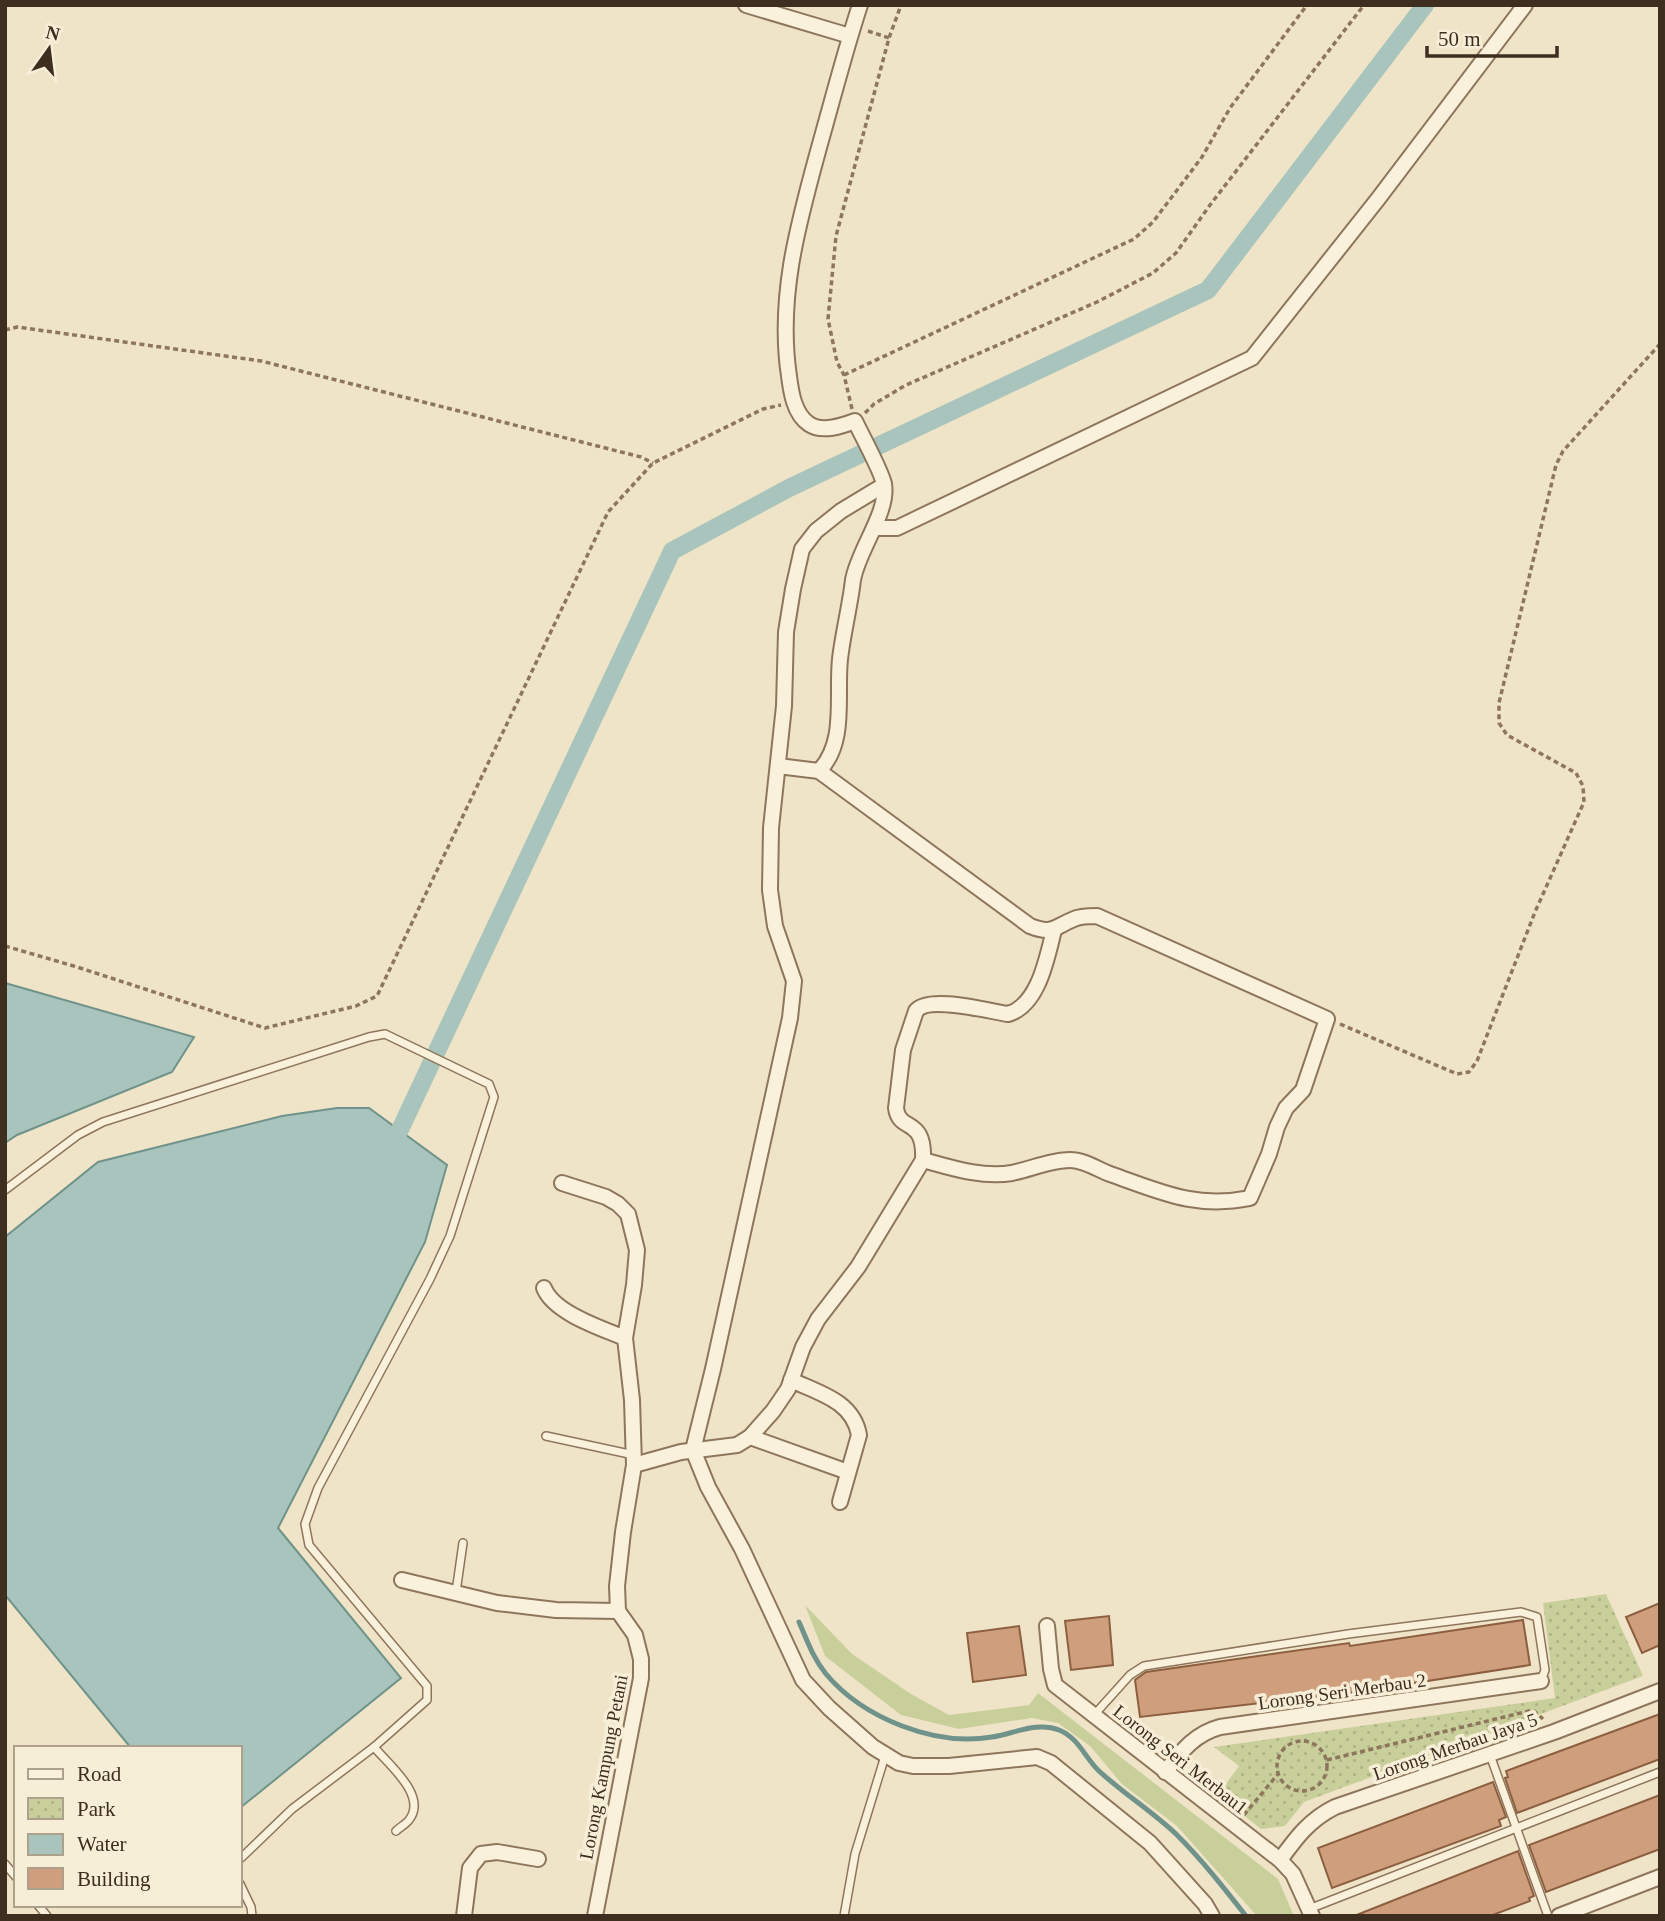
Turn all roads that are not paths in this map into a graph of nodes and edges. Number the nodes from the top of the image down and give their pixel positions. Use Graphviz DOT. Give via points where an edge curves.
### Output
graph roads {
  1 [pos="746,5"];
  2 [pos="860,5"];
  3 [pos="1525,5"];
  4 [pos="852,31"];
  5 [pos="882,480"];
  6 [pos="874,528"];
  7 [pos="778,766"];
  8 [pos="819,771"];
  9 [pos="1054,930"];
  10 [pos="922,1160"];
  11 [pos="562,1184"];
  12 [pos="5,1190"];
  13 [pos="544,1288"];
  14 [pos="625,1338"];
  15 [pos="791,1380"];
  16 [pos="546,1437"];
  17 [pos="750,1437"];
  18 [pos="693,1450"];
  19 [pos="634,1460"];
  20 [pos="848,1472"];
  21 [pos="840,1502"];
  22 [pos="463,1543"];
  23 [pos="402,1580"];
  24 [pos="456,1592"];
  25 [pos="618,1611"];
  26 [pos="1048,1626"];
  27 [pos="1541,1681"];
  28 [pos="1660,1690"];
  29 [pos="1094,1716"];
  30 [pos="374,1747"];
  31 [pos="1490,1755"];
  32 [pos="885,1756"];
  33 [pos="1165,1772"];
  34 [pos="1660,1772"];
  35 [pos="1516,1828"];
  36 [pos="396,1831"];
  37 [pos="242,1857"];
  38 [pos="538,1859"];
  39 [pos="1280,1860"];
  40 [pos="1658,1882"];
  41 [pos="242,1888"];
  42 [pos="1310,1912"];
  43 [pos="252,1916"];
  44 [pos="464,1916"];
  45 [pos="594,1916"];
  46 [pos="844,1916"];
  47 [pos="1212,1916"];
  48 [pos="1548,1916"];
  49 [pos="1559,1916"];
  1 -- 4 [label="street"];
  2 -- 4 [label="street"];
  3 -- 6 [label="street" via="1252,358 897,528"];
  4 -- 5 [label="street" via="793,247 784,346 800,415 819,428 857,426"];
  5 -- 6 [label="street"];
  5 -- 7 [label="street" via="816,531 802,549 786,632"];
  6 -- 8 [label="street" via="854,573 840,658 835,748"];
  7 -- 8 [label="street"];
  7 -- 18 [label="street" via="771,890 775,926 794,981 790,1018"];
  8 -- 9 [label="street" via="1030,926"];
  9 -- 10 [label="street" via="1034,992 1019,1009 1008,1014 932,1003 916,1011 903,1050 897,1116 921,1134"];
  9 -- 10 [label="street" via="1076,917 1097,916 1327,1019 1303,1090 1286,1108 1250,1198 1209,1203 1183,1199 1070,1160 986,1175"];
  10 -- 15 [label="street" via="858,1266 818,1318"];
  11 -- 14 [label="street" via="606,1197 628,1214 637,1250"];
  12 -- 30 [label="lane" via="78,1135 103,1122 369,1037 385,1034 489,1084 494,1097 450,1236 318,1488 305,1524 309,1545 427,1686 427,1700"];
  13 -- 14 [label="street" via="553,1303"];
  14 -- 19 [label="street"];
  15 -- 17 [label="street"];
  15 -- 20 [label="street" via="853,1415 859,1435"];
  16 -- 19 [label="lane"];
  17 -- 18 [label="street" via="737,1445"];
  17 -- 20 [label="street"];
  18 -- 19 [label="street"];
  18 -- 32 [label="street" via="803,1680"];
  19 -- 25 [label="street" via="619,1564"];
  20 -- 21 [label="street"];
  22 -- 24 [label="lane"];
  23 -- 24 [label="street"];
  24 -- 25 [label="street" via="556,1611"];
  25 -- 45 [label="street, Lorong Kampung Petani" via="635,1635 641,1678"];
  26 -- 29 [label="street, Lorong Seri Merbau1" via="1055,1685"];
  27 -- 29 [label="lane" via="1545,1670 1537,1617 1521,1612 1144,1666 1130,1675"];
  27 -- 33 [label="street, Lorong Seri Merbau 2" via="1220,1727 1189,1742"];
  28 -- 31 [label="street, Lorong Merbau Jaya 5"];
  29 -- 33 [label="street, Lorong Seri Merbau1"];
  30 -- 36 [label="lane" via="413,1793 415,1807"];
  30 -- 37 [label="lane" via="292,1809"];
  31 -- 35 [label="lane"];
  31 -- 39 [label="street, Lorong Merbau Jaya 5" via="1318,1815"];
  32 -- 46 [label="lane" via="855,1854"];
  32 -- 47 [label="street" via="913,1766 1037,1758 1051,1763 1150,1843"];
  33 -- 39 [label="street, Lorong Seri Merbau1"];
  34 -- 35 [label="lane"];
  35 -- 42 [label="lane"];
  35 -- 48 [label="lane"];
  38 -- 44 [label="street" via="481,1854 470,1868"];
  39 -- 42 [label="street, Lorong Seri Merbau1" via="1293,1874"];
  40 -- 49 [label="street"];
  41 -- 43 [label="lane"];
}
